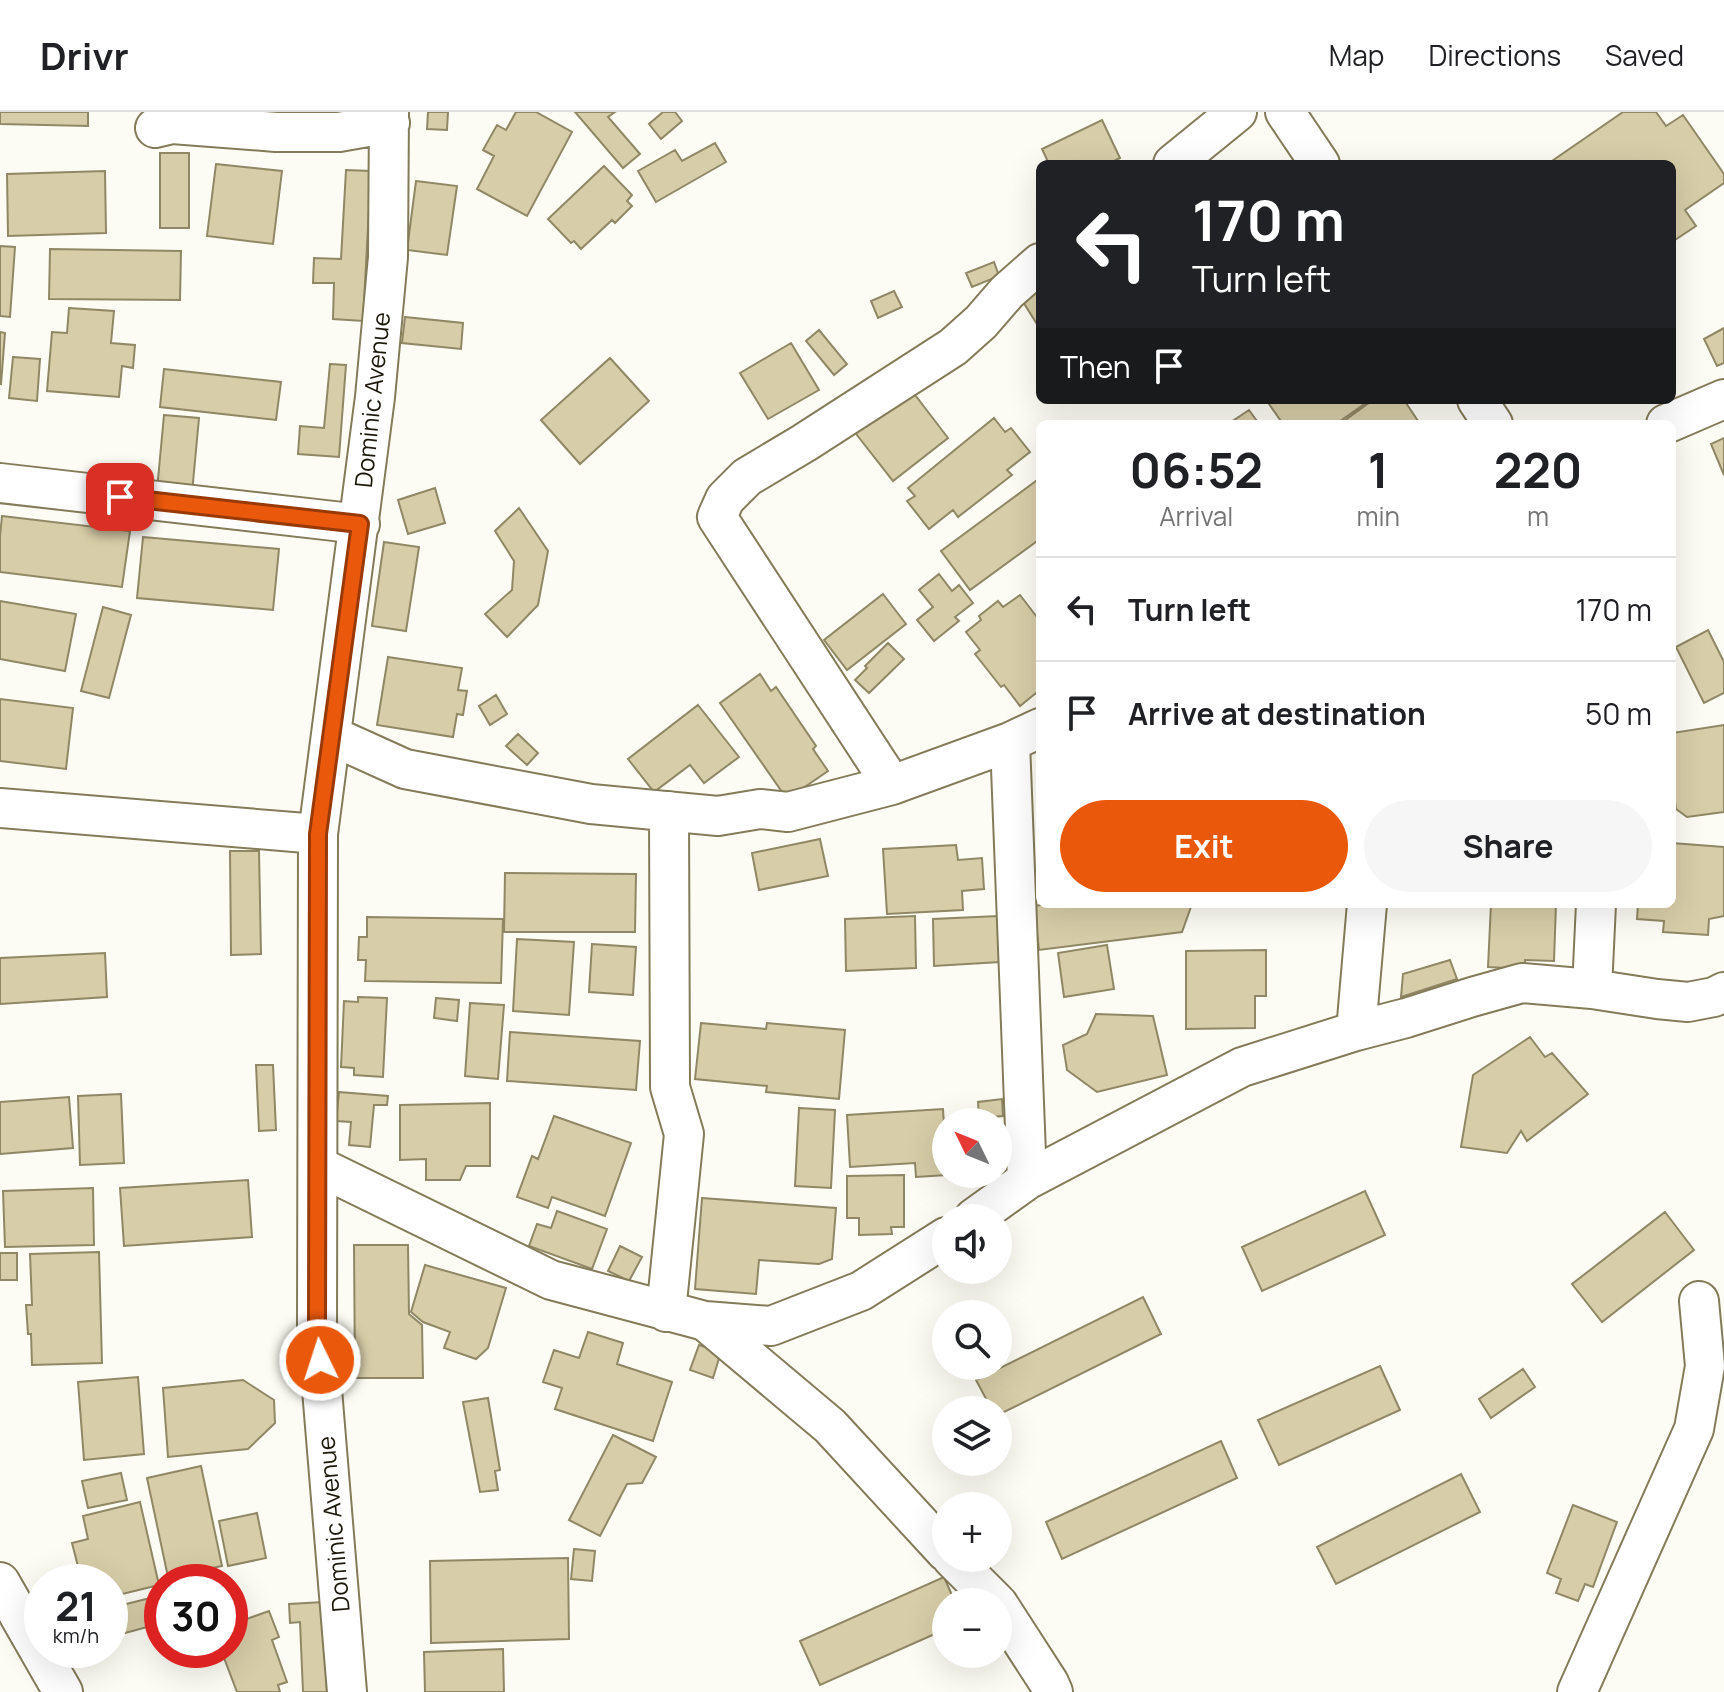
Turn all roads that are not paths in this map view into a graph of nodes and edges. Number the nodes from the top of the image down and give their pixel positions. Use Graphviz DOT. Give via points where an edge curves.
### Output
graph roads {
  1 [pos="1237,112"];
  2 [pos="1285,112"];
  3 [pos="389,118"];
  4 [pos="155,128"];
  5 [pos="1178,160"];
  6 [pos="1317,160"];
  7 [pos="1036,267"];
  8 [pos="1724,399"];
  9 [pos="1675,420"];
  10 [pos="0,483"];
  11 [pos="360,524"];
  12 [pos="1025,735"];
  13 [pos="332,736"];
  14 [pos="892,785"];
  15 [pos="0,808"];
  16 [pos="669,811"];
  17 [pos="318,834"];
  18 [pos="1367,908"];
  19 [pos="1596,908"];
  20 [pos="1592,989"];
  21 [pos="1724,992"];
  22 [pos="1356,1031"];
  23 [pos="318,1166"];
  24 [pos="1027,1180"];
  25 [pos="994,1204"];
  26 [pos="932,1246"];
  27 [pos="1699,1301"];
  28 [pos="666,1312"];
  29 [pos="705,1321"];
  30 [pos="932,1537"];
  31 [pos="966,1572"];
  32 [pos="0,1582"];
  33 [pos="982,1588"];
  34 [pos="1012,1626"];
  35 [pos="63,1692"];
  36 [pos="347,1692"];
  37 [pos="1053,1692"];
  38 [pos="1577,1692"];
  1 -- 5 [label="street"];
  2 -- 6 [label="street"];
  3 -- 4 [label="street" via="339,132 172,124"];
  3 -- 11 [label="street, Dominic Avenue" via="388,257"];
  7 -- 14 [label="street" via="953,347 747,477 725,499 717,517"];
  8 -- 9 [label="street"];
  10 -- 11 [label="street"];
  11 -- 13 [label="street, Dominic Avenue"];
  12 -- 14 [label="street"];
  12 -- 24 [label="street"];
  13 -- 16 [label="street" via="405,769 591,804"];
  13 -- 17 [label="street, Dominic Avenue"];
  14 -- 16 [label="street" via="788,812 760,809 718,816"];
  15 -- 17 [label="street"];
  16 -- 28 [label="street" via="670,1087 684,1134"];
  17 -- 23 [label="street, Dominic Avenue"];
  18 -- 22 [label="street"];
  19 -- 20 [label="street"];
  20 -- 21 [label="street" via="1688,1002"];
  20 -- 22 [label="street" via="1522,983"];
  22 -- 24 [label="street" via="1242,1067"];
  23 -- 28 [label="street" via="551,1280"];
  23 -- 36 [label="street, Dominic Avenue" via="317,1329"];
  24 -- 25 [label="street"];
  26 -- 29 [label="street" via="861,1291 771,1326"];
  27 -- 38 [label="street" via="1705,1366 1694,1429"];
  28 -- 29 [label="street"];
  29 -- 30 [label="street" via="830,1426"];
  31 -- 33 [label="street"];
  32 -- 35 [label="street"];
  34 -- 37 [label="street"];
}
